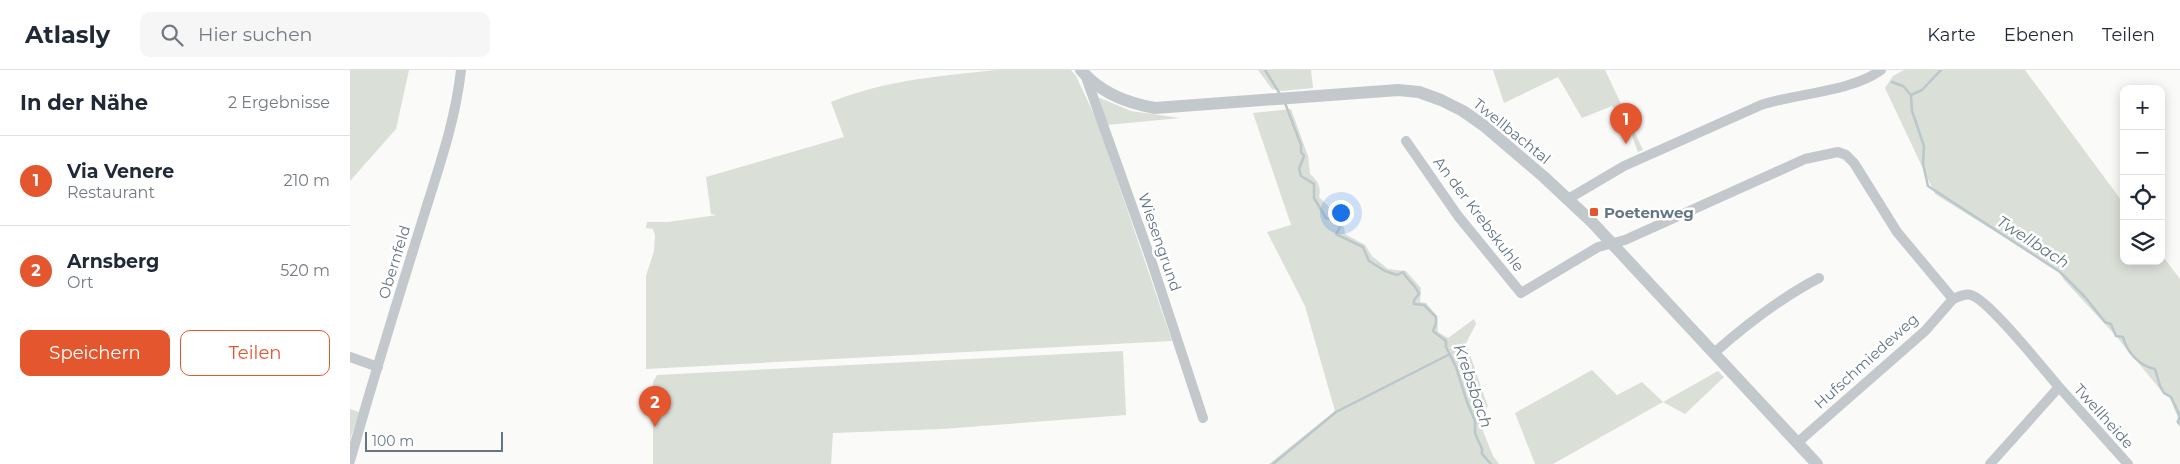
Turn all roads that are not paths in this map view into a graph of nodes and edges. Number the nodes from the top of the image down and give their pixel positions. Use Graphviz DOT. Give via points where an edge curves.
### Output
graph roads {
  1 [pos="461,70"];
  2 [pos="1881,70"];
  3 [pos="1084,73"];
  4 [pos="1406,141"];
  5 [pos="1568,198"];
  6 [pos="1611,243"];
  7 [pos="1819,278"];
  8 [pos="1953,299"];
  9 [pos="1714,353"];
  10 [pos="350,357"];
  11 [pos="378,367"];
  12 [pos="2059,387"];
  13 [pos="1203,418"];
  14 [pos="1797,443"];
  15 [pos="350,461"];
  16 [pos="1817,464"];
  17 [pos="1990,464"];
  18 [pos="2128,464"];
  1 -- 11 [label="street, Obernfeld" via="446,146"];
  2 -- 5 [label="street" via="1853,84 1784,97 1761,105 1624,166"];
  3 -- 5 [label="street, Twellbachtal" via="1118,99 1155,108 1398,90 1419,92 1440,100 1483,125"];
  3 -- 13 [label="street, Wiesengrund"];
  4 -- 6 [label="street, An der Krebskuhle" via="1458,216 1520,293 1598,247"];
  5 -- 6 [label="street, Twellbachtal"];
  6 -- 8 [label="street" via="1625,240 1805,160 1838,152 1854,163 1897,232"];
  6 -- 9 [label="street, Twellbachtal"];
  7 -- 9 [label="street" via="1796,289 1747,323"];
  8 -- 12 [label="street, Twellheide" via="1966,294 1978,298 2009,328"];
  8 -- 14 [label="street, Hufschmiedeweg" via="1925,331"];
  9 -- 14 [label="street, Twellbachtal"];
  10 -- 11 [label="street"];
  11 -- 15 [label="street, Obernfeld"];
  12 -- 17 [label="street"];
  12 -- 18 [label="street, Twellheide"];
  14 -- 16 [label="street, Twellbachtal"];
}
